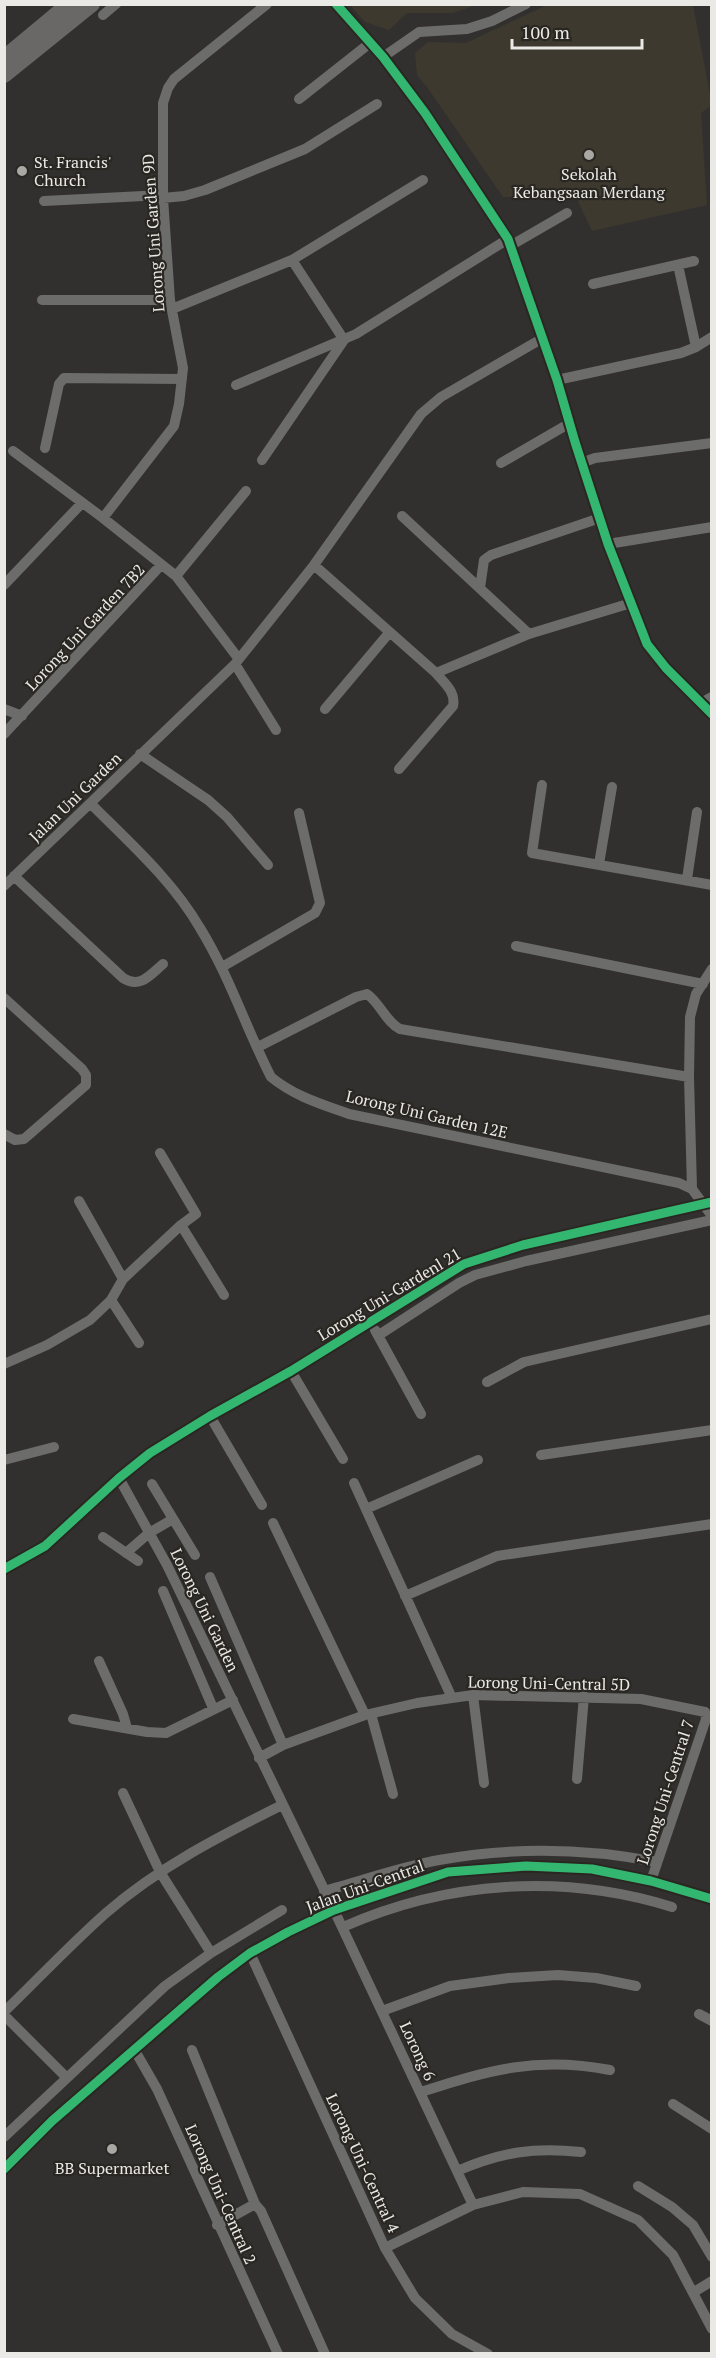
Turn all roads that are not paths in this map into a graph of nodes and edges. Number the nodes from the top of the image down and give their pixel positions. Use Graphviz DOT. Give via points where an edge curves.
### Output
graph roads {
  1 [pos="69,4"];
  2 [pos="116,4"];
  3 [pos="267,4"];
  4 [pos="336,4"];
  5 [pos="526,4"];
  6 [pos="97,10"];
  7 [pos="370,43"];
  8 [pos="4,57"];
  9 [pos="383,57"];
  10 [pos="4,75"];
  11 [pos="299,99"];
  12 [pos="376,104"];
  13 [pos="423,180"];
  14 [pos="163,196"];
  15 [pos="44,201"];
  16 [pos="567,213"];
  17 [pos="509,242"];
  18 [pos="292,260"];
  19 [pos="694,261"];
  20 [pos="678,265"];
  21 [pos="593,284"];
  22 [pos="42,300"];
  23 [pos="171,305"];
  24 [pos="711,337"];
  25 [pos="543,338"];
  26 [pos="344,340"];
  27 [pos="696,347"];
  28 [pos="182,379"];
  29 [pos="557,380"];
  30 [pos="236,384"];
  31 [pos="570,423"];
  32 [pos="711,443"];
  33 [pos="45,448"];
  34 [pos="13,451"];
  35 [pos="262,460"];
  36 [pos="501,463"];
  37 [pos="581,463"];
  38 [pos="246,491"];
  39 [pos="81,502"];
  40 [pos="402,516"];
  41 [pos="103,518"];
  42 [pos="600,518"];
  43 [pos="711,527"];
  44 [pos="608,543"];
  45 [pos="161,565"];
  46 [pos="314,565"];
  47 [pos="176,576"];
  48 [pos="4,585"];
  49 [pos="480,588"];
  50 [pos="631,603"];
  51 [pos="389,633"];
  52 [pos="529,634"];
  53 [pos="237,661"];
  54 [pos="436,674"];
  55 [pos="711,697"];
  56 [pos="700,703"];
  57 [pos="4,709"];
  58 [pos="325,709"];
  59 [pos="711,714"];
  60 [pos="22,716"];
  61 [pos="276,730"];
  62 [pos="4,734"];
  63 [pos="140,754"];
  64 [pos="399,769"];
  65 [pos="542,786"];
  66 [pos="612,787"];
  67 [pos="91,804"];
  68 [pos="697,812"];
  69 [pos="299,813"];
  70 [pos="599,864"];
  71 [pos="268,865"];
  72 [pos="14,876"];
  73 [pos="687,879"];
  74 [pos="711,885"];
  75 [pos="4,886"];
  76 [pos="516,946"];
  77 [pos="163,964"];
  78 [pos="222,967"];
  79 [pos="711,969"];
  80 [pos="703,984"];
  81 [pos="4,998"];
  82 [pos="258,1047"];
  83 [pos="689,1077"];
  84 [pos="4,1134"];
  85 [pos="160,1153"];
  86 [pos="692,1189"];
  87 [pos="79,1201"];
  88 [pos="708,1203"];
  89 [pos="711,1216"];
  90 [pos="711,1220"];
  91 [pos="181,1225"];
  92 [pos="523,1245"];
  93 [pos="526,1261"];
  94 [pos="123,1280"];
  95 [pos="224,1295"];
  96 [pos="111,1300"];
  97 [pos="711,1319"];
  98 [pos="370,1322"];
  99 [pos="379,1335"];
  100 [pos="139,1343"];
  101 [pos="4,1364"];
  102 [pos="291,1371"];
  103 [pos="487,1382"];
  104 [pos="421,1414"];
  105 [pos="210,1416"];
  106 [pos="711,1430"];
  107 [pos="54,1447"];
  108 [pos="541,1455"];
  109 [pos="344,1459"];
  110 [pos="4,1460"];
  111 [pos="478,1460"];
  112 [pos="119,1478"];
  113 [pos="354,1483"];
  114 [pos="152,1484"];
  115 [pos="262,1505"];
  116 [pos="366,1509"];
  117 [pos="173,1519"];
  118 [pos="273,1523"];
  119 [pos="711,1524"];
  120 [pos="149,1533"];
  121 [pos="103,1537"];
  122 [pos="126,1553"];
  123 [pos="195,1556"];
  124 [pos="138,1561"];
  125 [pos="4,1569"];
  126 [pos="210,1577"];
  127 [pos="163,1591"];
  128 [pos="405,1596"];
  129 [pos="99,1661"];
  130 [pos="473,1695"];
  131 [pos="584,1696"];
  132 [pos="452,1698"];
  133 [pos="233,1700"];
  134 [pos="213,1708"];
  135 [pos="705,1712"];
  136 [pos="368,1714"];
  137 [pos="73,1719"];
  138 [pos="127,1728"];
  139 [pos="283,1745"];
  140 [pos="259,1758"];
  141 [pos="577,1779"];
  142 [pos="484,1783"];
  143 [pos="123,1793"];
  144 [pos="393,1794"];
  145 [pos="282,1806"];
  146 [pos="657,1862"];
  147 [pos="160,1872"];
  148 [pos="651,1881"];
  149 [pos="324,1892"];
  150 [pos="711,1899"];
  151 [pos="672,1907"];
  152 [pos="282,1910"];
  153 [pos="334,1910"];
  154 [pos="343,1928"];
  155 [pos="211,1953"];
  156 [pos="250,1953"];
  157 [pos="636,1986"];
  158 [pos="382,2011"];
  159 [pos="4,2014"];
  160 [pos="699,2014"];
  161 [pos="711,2021"];
  162 [pos="134,2049"];
  163 [pos="192,2050"];
  164 [pos="610,2070"];
  165 [pos="66,2078"];
  166 [pos="421,2092"];
  167 [pos="673,2104"];
  168 [pos="711,2129"];
  169 [pos="4,2137"];
  170 [pos="581,2152"];
  171 [pos="4,2169"];
  172 [pos="457,2170"];
  173 [pos="638,2186"];
  174 [pos="255,2204"];
  175 [pos="473,2205"];
  176 [pos="217,2225"];
  177 [pos="385,2248"];
  178 [pos="711,2258"];
  179 [pos="711,2281"];
  180 [pos="694,2292"];
  181 [pos="711,2329"];
  182 [pos="278,2354"];
  183 [pos="325,2354"];
  184 [pos="488,2354"];
  1 -- 8 [label="highway"];
  2 -- 6 [label="street"];
  3 -- 14 [label="street, Lorong Uni Garden 9D" via="191,64 168,88 163,103"];
  4 -- 7 [label="street"];
  5 -- 9 [label="street" via="467,29 419,32"];
  6 -- 10 [label="highway"];
  7 -- 9 [label="street"];
  7 -- 11 [label="street"];
  9 -- 17 [label="street" via="425,112"];
  12 -- 14 [label="street" via="305,148 205,190"];
  13 -- 18 [label="street"];
  14 -- 15 [label="street"];
  14 -- 23 [label="street, Lorong Uni Garden 9D"];
  16 -- 17 [label="street"];
  17 -- 25 [label="street"];
  17 -- 26 [label="street"];
  18 -- 23 [label="street"];
  18 -- 26 [label="street"];
  19 -- 20 [label="street"];
  20 -- 21 [label="street"];
  20 -- 27 [label="street"];
  22 -- 23 [label="street"];
  23 -- 28 [label="street, Lorong Uni Garden 9D"];
  24 -- 27 [label="street"];
  25 -- 29 [label="street"];
  25 -- 46 [label="street, Jalan Uni Garden" via="441,397 422,414"];
  26 -- 30 [label="street"];
  26 -- 35 [label="street"];
  27 -- 29 [label="street"];
  28 -- 33 [label="street" via="64,378 59,384"];
  28 -- 41 [label="street, Lorong Uni Garden 9D" via="174,426"];
  29 -- 31 [label="street"];
  31 -- 36 [label="street"];
  31 -- 37 [label="street"];
  32 -- 37 [label="street"];
  34 -- 39 [label="street"];
  37 -- 42 [label="street"];
  38 -- 47 [label="street"];
  39 -- 41 [label="street"];
  39 -- 48 [label="street"];
  40 -- 49 [label="street"];
  41 -- 45 [label="street"];
  42 -- 44 [label="street"];
  42 -- 49 [label="street" via="491,555 484,560"];
  43 -- 44 [label="street"];
  44 -- 50 [label="street"];
  45 -- 47 [label="street"];
  45 -- 60 [label="street, Lorong Uni Garden 7B2"];
  46 -- 51 [label="street"];
  46 -- 53 [label="street, Jalan Uni Garden"];
  47 -- 53 [label="street"];
  49 -- 52 [label="street"];
  50 -- 52 [label="street"];
  50 -- 56 [label="street" via="647,644"];
  51 -- 54 [label="street"];
  51 -- 58 [label="street"];
  52 -- 54 [label="street"];
  53 -- 61 [label="street"];
  53 -- 63 [label="street, Jalan Uni Garden"];
  54 -- 64 [label="street" via="453,693 453,706"];
  55 -- 56 [label="street"];
  56 -- 59 [label="street"];
  57 -- 60 [label="street"];
  60 -- 62 [label="street, Lorong Uni Garden 7B2"];
  63 -- 67 [label="street, Jalan Uni Garden"];
  63 -- 71 [label="street" via="208,800"];
  65 -- 70 [label="street" via="531,853"];
  66 -- 70 [label="street"];
  67 -- 72 [label="street, Jalan Uni Garden"];
  67 -- 78 [label="street" via="158,871 190,912"];
  68 -- 73 [label="street"];
  69 -- 78 [label="street" via="320,903 315,913"];
  70 -- 73 [label="street"];
  72 -- 75 [label="street, Jalan Uni Garden"];
  72 -- 77 [label="street" via="131,983 140,983"];
  73 -- 74 [label="street"];
  76 -- 80 [label="street"];
  78 -- 82 [label="street"];
  79 -- 80 [label="street"];
  80 -- 83 [label="street" via="690,1017"];
  81 -- 84 [label="street" via="82,1069 86,1085 24,1139 15,1140"];
  82 -- 83 [label="street" via="368,994 400,1029"];
  82 -- 86 [label="street, Lorong Uni Garden 12E" via="271,1077 281,1085 310,1101 349,1114 679,1183"];
  83 -- 86 [label="street"];
  85 -- 91 [label="street" via="196,1214"];
  86 -- 88 [label="street"];
  87 -- 94 [label="street"];
  88 -- 89 [label="street"];
  88 -- 92 [label="street, Lorong Uni-Gardenl 21"];
  90 -- 93 [label="street"];
  91 -- 94 [label="street"];
  91 -- 95 [label="street"];
  92 -- 93 [label="street"];
  92 -- 98 [label="street, Lorong Uni-Gardenl 21" via="464,1264"];
  93 -- 99 [label="street" via="459,1283"];
  94 -- 96 [label="street"];
  96 -- 100 [label="street"];
  96 -- 101 [label="street" via="90,1320"];
  97 -- 103 [label="street" via="524,1362"];
  98 -- 99 [label="street"];
  98 -- 102 [label="street, Lorong Uni-Gardenl 21"];
  99 -- 104 [label="street"];
  102 -- 105 [label="street, Lorong Uni-Gardenl 21"];
  102 -- 109 [label="street"];
  105 -- 112 [label="street, Lorong Uni-Gardenl 21" via="150,1453"];
  105 -- 115 [label="street"];
  106 -- 108 [label="street"];
  107 -- 110 [label="street"];
  111 -- 116 [label="street"];
  112 -- 120 [label="street, Lorong Uni Garden"];
  112 -- 125 [label="street, Lorong Uni-Gardenl 21" via="45,1546"];
  113 -- 116 [label="street"];
  114 -- 117 [label="street"];
  116 -- 128 [label="street"];
  117 -- 120 [label="street"];
  117 -- 123 [label="street"];
  118 -- 136 [label="street"];
  119 -- 128 [label="street" via="497,1556"];
  120 -- 122 [label="street"];
  120 -- 133 [label="street, Lorong Uni Garden"];
  121 -- 122 [label="street"];
  122 -- 124 [label="street"];
  126 -- 139 [label="street"];
  127 -- 134 [label="street"];
  128 -- 132 [label="street"];
  129 -- 138 [label="street"];
  130 -- 131 [label="street, Lorong Uni-Central 5D"];
  130 -- 132 [label="street, Lorong Uni-Central 5D"];
  130 -- 142 [label="street"];
  131 -- 135 [label="street, Lorong Uni-Central 5D" via="641,1699"];
  131 -- 141 [label="street"];
  132 -- 136 [label="street, Lorong Uni-Central 5D"];
  133 -- 134 [label="street"];
  133 -- 140 [label="street, Lorong Uni Garden"];
  134 -- 138 [label="street" via="166,1733"];
  135 -- 146 [label="street, Lorong Uni-Central 7" via="706,1719"];
  136 -- 139 [label="street, Lorong Uni-Central 5D"];
  136 -- 144 [label="street"];
  137 -- 138 [label="street"];
  139 -- 140 [label="street, Lorong Uni-Central 5D"];
  140 -- 145 [label="street, Lorong Uni Garden"];
  143 -- 147 [label="street"];
  145 -- 147 [label="street" via="214,1839"];
  145 -- 149 [label="street, Lorong 6"];
  146 -- 148 [label="street, Lorong Uni-Central 7"];
  146 -- 149 [label="street" via="588,1851 516,1851 438,1860"];
  147 -- 155 [label="street"];
  147 -- 159 [label="street" via="107,1913"];
  148 -- 150 [label="street, Jalan Uni-Central"];
  148 -- 153 [label="street, Jalan Uni-Central" via="592,1869 526,1866 448,1872"];
  149 -- 153 [label="street, Lorong 6"];
  151 -- 154 [label="street" via="638,1896 586,1887 516,1885 429,1898 377,1912"];
  152 -- 155 [label="street"];
  153 -- 154 [label="street, Lorong 6"];
  153 -- 156 [label="street, Jalan Uni-Central"];
  154 -- 158 [label="street, Lorong 6"];
  155 -- 165 [label="street" via="165,1986"];
  156 -- 162 [label="street, Jalan Uni-Central"];
  156 -- 177 [label="street, Lorong Uni-Central 4"];
  157 -- 158 [label="street" via="577,1976 508,1978 450,1986"];
  158 -- 166 [label="street, Lorong 6"];
  159 -- 165 [label="street"];
  160 -- 161 [label="street"];
  162 -- 171 [label="street, Jalan Uni-Central"];
  162 -- 176 [label="street, Lorong Uni-Central 2" via="157,2089"];
  163 -- 174 [label="street"];
  164 -- 166 [label="street" via="529,2064 481,2073"];
  165 -- 169 [label="street"];
  166 -- 172 [label="street, Lorong 6"];
  167 -- 168 [label="street"];
  170 -- 172 [label="street" via="521,2150"];
  172 -- 175 [label="street, Lorong 6"];
  173 -- 178 [label="street" via="693,2225"];
  174 -- 176 [label="street"];
  174 -- 183 [label="street"];
  175 -- 177 [label="street"];
  175 -- 180 [label="street" via="523,2192 580,2194 638,2220 673,2255"];
  176 -- 182 [label="street, Lorong Uni-Central 2"];
  177 -- 184 [label="street, Lorong Uni-Central 4" via="415,2298 452,2334"];
  179 -- 180 [label="street"];
  180 -- 181 [label="street"];
}
